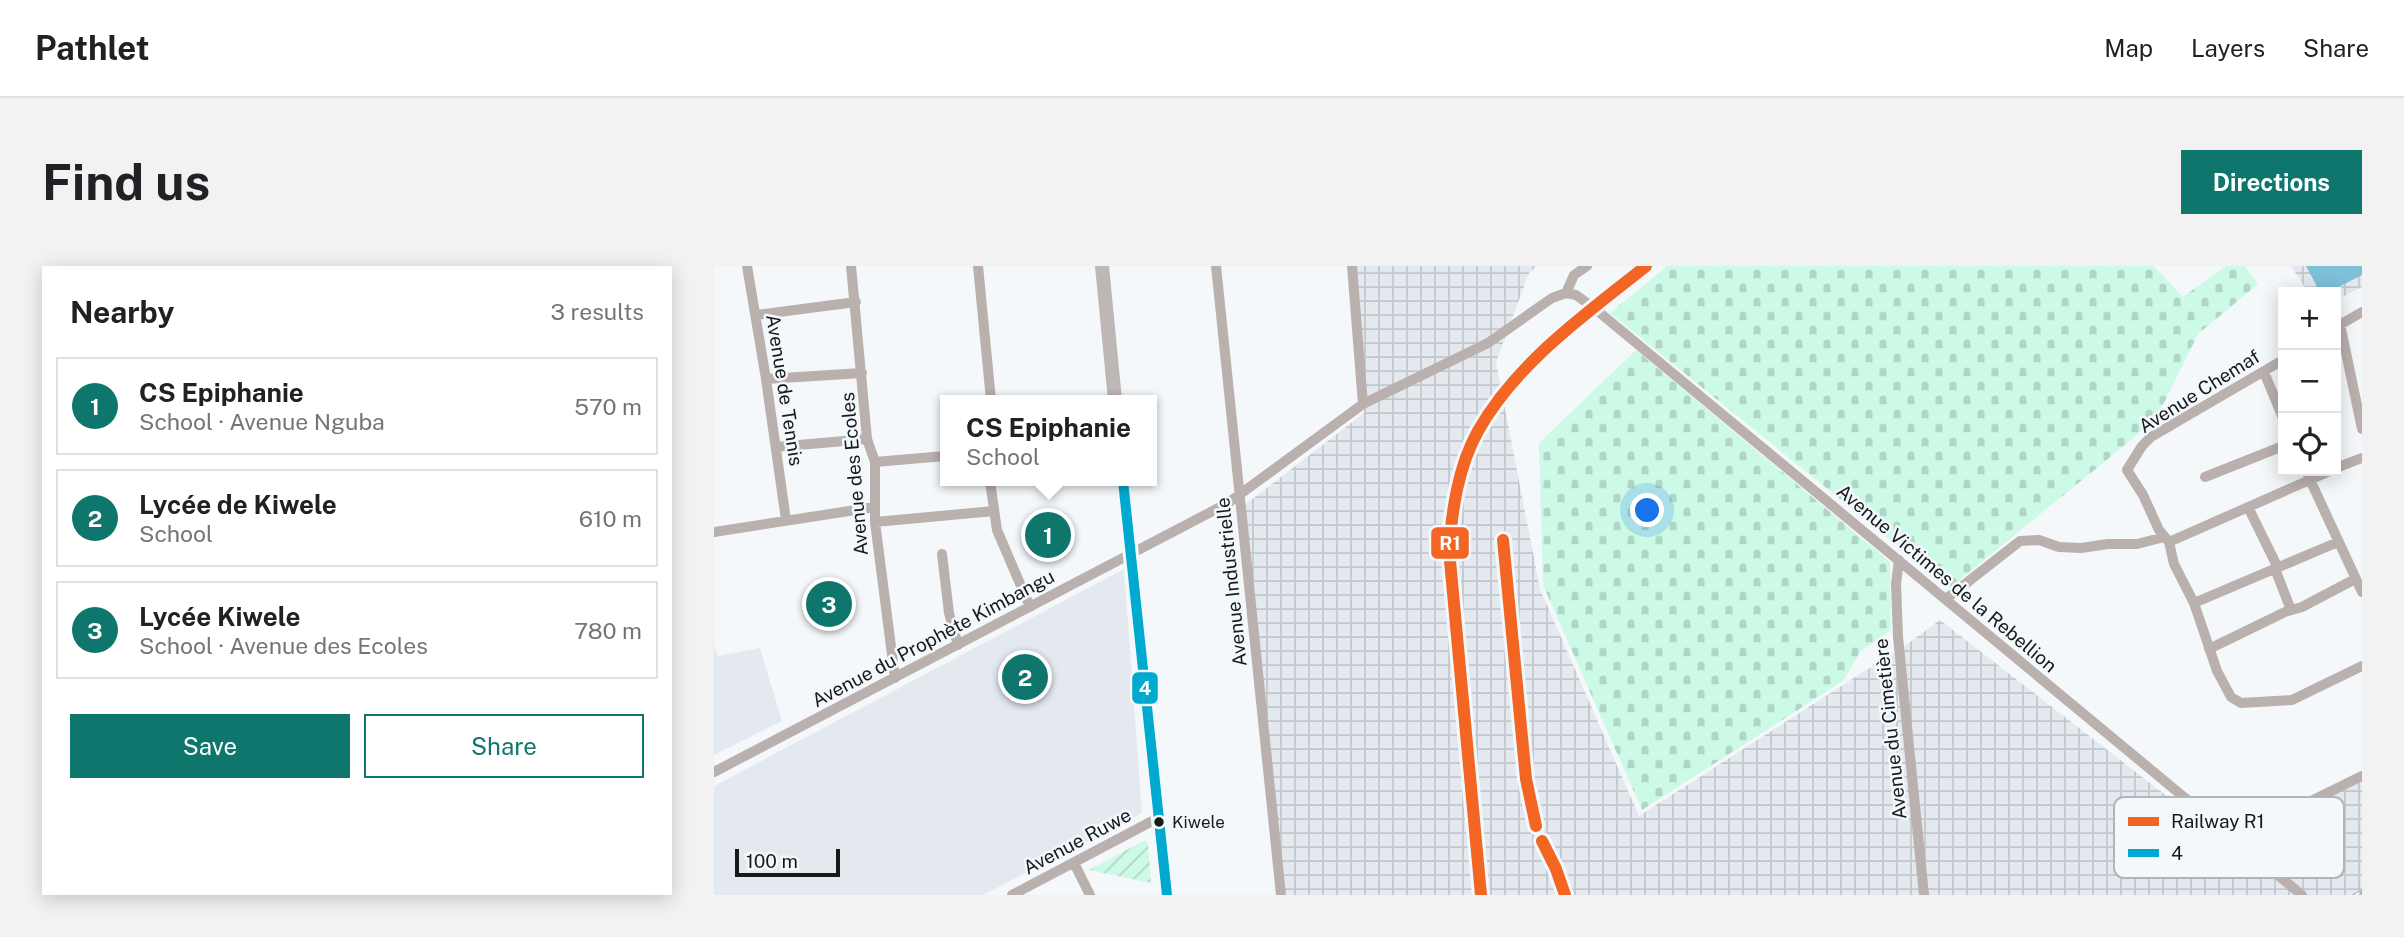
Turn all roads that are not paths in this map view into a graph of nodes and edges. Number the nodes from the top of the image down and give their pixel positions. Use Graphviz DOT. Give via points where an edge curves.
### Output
graph roads {
  1 [pos="747,266"];
  2 [pos="851,266"];
  3 [pos="978,266"];
  4 [pos="1102,266"];
  5 [pos="1216,266"];
  6 [pos="1352,266"];
  7 [pos="1587,266"];
  8 [pos="1566,293"];
  9 [pos="856,302"];
  10 [pos="2362,312"];
  11 [pos="756,315"];
  12 [pos="2341,324"];
  13 [pos="2341,339"];
  14 [pos="2278,363"];
  15 [pos="2264,372"];
  16 [pos="862,373"];
  17 [pos="766,379"];
  18 [pos="991,395"];
  19 [pos="1115,395"];
  20 [pos="1363,404"];
  21 [pos="2281,413"];
  22 [pos="2362,429"];
  23 [pos="867,439"];
  24 [pos="776,447"];
  25 [pos="2278,448"];
  26 [pos="940,456"];
  27 [pos="2362,458"];
  28 [pos="874,462"];
  29 [pos="2341,466"];
  30 [pos="2305,476"];
  31 [pos="2307,476"];
  32 [pos="2205,477"];
  33 [pos="991,486"];
  34 [pos="1123,486"];
  35 [pos="1240,496"];
  36 [pos="2248,507"];
  37 [pos="875,508"];
  38 [pos="994,511"];
  39 [pos="786,520"];
  40 [pos="874,522"];
  41 [pos="714,532"];
  42 [pos="2167,539"];
  43 [pos="2339,542"];
  44 [pos="942,554"];
  45 [pos="1130,554"];
  46 [pos="1899,560"];
  47 [pos="2276,568"];
  48 [pos="2355,579"];
  49 [pos="2362,592"];
  50 [pos="1946,599"];
  51 [pos="2194,603"];
  52 [pos="1030,607"];
  53 [pos="2291,610"];
  54 [pos="958,645"];
  55 [pos="2209,649"];
  56 [pos="2362,666"];
  57 [pos="895,678"];
  58 [pos="714,772"];
  59 [pos="2362,776"];
  60 [pos="2181,797"];
  61 [pos="2317,797"];
  62 [pos="1158,818"];
  63 [pos="1074,863"];
  64 [pos="2281,878"];
  65 [pos="1012,895"];
  66 [pos="1090,895"];
  67 [pos="1167,895"];
  68 [pos="1281,895"];
  69 [pos="1924,895"];
  70 [pos="2302,895"];
  1 -- 11 [label="street, Avenue de Tennis"];
  2 -- 9 [label="street, Avenue des Ecoles"];
  3 -- 18 [label="street"];
  4 -- 19 [label="highway"];
  5 -- 35 [label="street, Avenue Industrielle"];
  6 -- 20 [label="street"];
  7 -- 8 [label="street, Avenue du Prophète Kimbangu" via="1571,279"];
  8 -- 20 [label="street, Avenue du Prophète Kimbangu" via="1488,343"];
  8 -- 46 [label="street, Avenue Victimes de la Rebellion" via="1594,308"];
  9 -- 11 [label="street"];
  9 -- 16 [label="street, Avenue des Ecoles"];
  10 -- 12 [label="street"];
  11 -- 17 [label="street, Avenue de Tennis"];
  13 -- 22 [label="street"];
  14 -- 15 [label="street, Avenue Chemaf"];
  15 -- 21 [label="street"];
  15 -- 42 [label="street, Avenue Chemaf" via="2151,436 2127,470"];
  16 -- 17 [label="street"];
  16 -- 23 [label="street, Avenue des Ecoles"];
  17 -- 24 [label="street, Avenue de Tennis"];
  20 -- 35 [label="street, Avenue du Prophète Kimbangu"];
  23 -- 24 [label="street"];
  23 -- 28 [label="street, Avenue des Ecoles"];
  24 -- 39 [label="street, Avenue de Tennis"];
  25 -- 32 [label="street"];
  26 -- 28 [label="street"];
  27 -- 29 [label="street"];
  28 -- 37 [label="street, Avenue des Ecoles"];
  30 -- 36 [label="street"];
  31 -- 43 [label="street"];
  33 -- 38 [label="street"];
  34 -- 45 [label="highway"];
  35 -- 45 [label="street, Avenue du Prophète Kimbangu"];
  35 -- 68 [label="street, Avenue Industrielle"];
  36 -- 42 [label="street"];
  36 -- 47 [label="street"];
  37 -- 39 [label="street"];
  37 -- 40 [label="street, Avenue des Ecoles"];
  38 -- 40 [label="street"];
  38 -- 52 [label="street" via="1001,542"];
  39 -- 41 [label="street"];
  40 -- 57 [label="street, Avenue des Ecoles"];
  42 -- 50 [label="street" via="2081,548 2020,541"];
  42 -- 51 [label="street, Avenue Chemaf"];
  43 -- 47 [label="street"];
  43 -- 48 [label="street"];
  44 -- 54 [label="street"];
  45 -- 52 [label="street, Avenue du Prophète Kimbangu"];
  45 -- 62 [label="highway"];
  46 -- 50 [label="street, Avenue Victimes de la Rebellion"];
  46 -- 69 [label="street, Avenue du Cimetière" via="1898,637"];
  47 -- 51 [label="street"];
  47 -- 53 [label="street"];
  48 -- 49 [label="street"];
  48 -- 53 [label="street"];
  50 -- 60 [label="street, Avenue Victimes de la Rebellion"];
  51 -- 55 [label="street, Avenue Chemaf"];
  52 -- 54 [label="street, Avenue du Prophète Kimbangu"];
  53 -- 55 [label="street"];
  54 -- 57 [label="street, Avenue du Prophète Kimbangu"];
  55 -- 56 [label="street, Avenue Chemaf" via="2231,697 2241,703 2292,700"];
  57 -- 58 [label="street, Avenue du Prophète Kimbangu"];
  59 -- 61 [label="street"];
  62 -- 63 [label="street, Avenue Ruwe"];
  62 -- 67 [label="highway"];
  63 -- 65 [label="street, Avenue Ruwe"];
  63 -- 66 [label="street"];
  64 -- 70 [label="street, Avenue Victimes de la Rebellion"];
}
